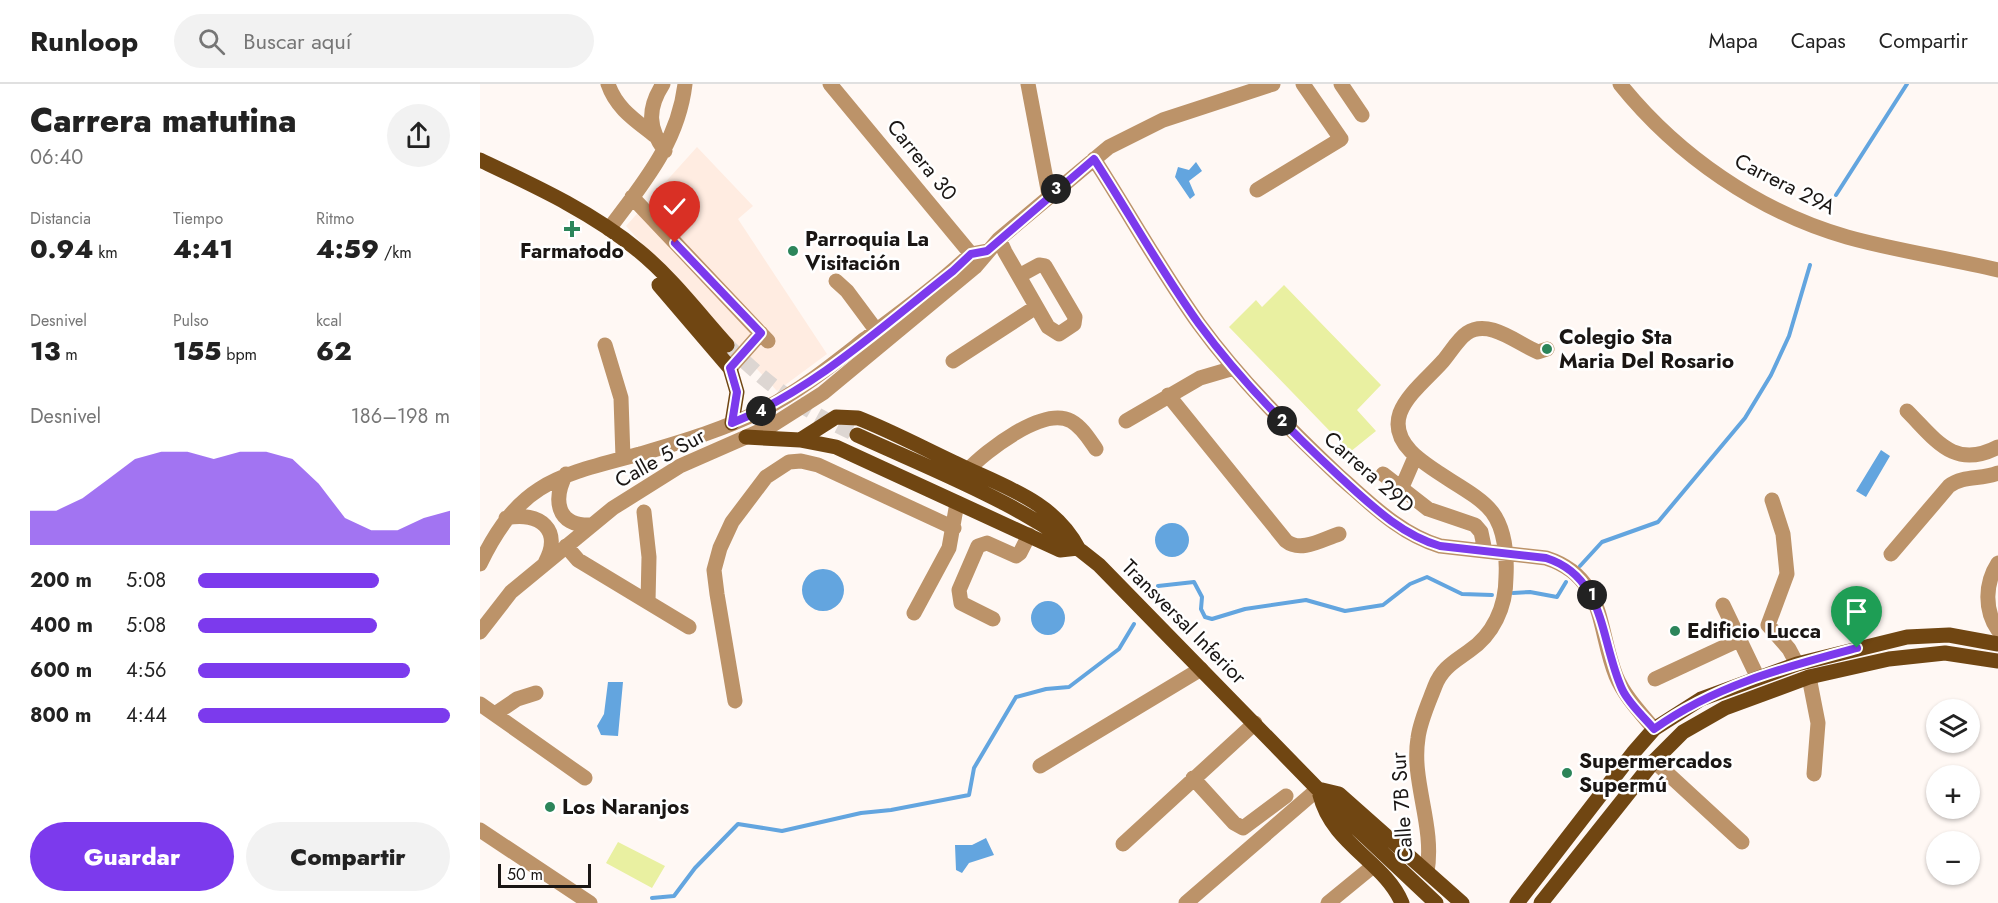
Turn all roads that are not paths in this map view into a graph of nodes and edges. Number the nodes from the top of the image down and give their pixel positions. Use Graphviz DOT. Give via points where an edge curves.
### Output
graph roads {
  1 [pos="608,84"];
  2 [pos="663,84"];
  3 [pos="685,84"];
  4 [pos="830,84"];
  5 [pos="1028,84"];
  6 [pos="1273,84"];
  7 [pos="1303,84"];
  8 [pos="1341,84"];
  9 [pos="1620,84"];
  10 [pos="1362,115"];
  11 [pos="654,135"];
  12 [pos="665,151"];
  13 [pos="1094,159"];
  14 [pos="480,160"];
  15 [pos="1257,190"];
  16 [pos="1049,195"];
  17 [pos="632,197"];
  18 [pos="591,218"];
  19 [pos="609,229"];
  20 [pos="999,239"];
  21 [pos="977,257"];
  22 [pos="1998,270"];
  23 [pos="1019,276"];
  24 [pos="836,281"];
  25 [pos="1036,307"];
  26 [pos="876,330"];
  27 [pos="605,345"];
  28 [pos="727,345"];
  29 [pos="1547,350"];
  30 [pos="953,361"];
  31 [pos="730,368"];
  32 [pos="1234,368"];
  33 [pos="1168,395"];
  34 [pos="1907,411"];
  35 [pos="1125,421"];
  36 [pos="732,423"];
  37 [pos="857,435"];
  38 [pos="746,437"];
  39 [pos="800,440"];
  40 [pos="1998,447"];
  41 [pos="1096,449"];
  42 [pos="1415,457"];
  43 [pos="623,458"];
  44 [pos="968,470"];
  45 [pos="1998,473"];
  46 [pos="566,474"];
  47 [pos="1383,474"];
  48 [pos="1402,487"];
  49 [pos="1772,500"];
  50 [pos="957,503"];
  51 [pos="644,512"];
  52 [pos="506,518"];
  53 [pos="590,525"];
  54 [pos="954,528"];
  55 [pos="1339,534"];
  56 [pos="1029,535"];
  57 [pos="566,546"];
  58 [pos="1078,548"];
  59 [pos="1485,551"];
  60 [pos="1504,553"];
  61 [pos="1891,554"];
  62 [pos="1998,563"];
  63 [pos="480,564"];
  64 [pos="545,564"];
  65 [pos="648,602"];
  66 [pos="1723,605"];
  67 [pos="914,613"];
  68 [pos="993,619"];
  69 [pos="1996,620"];
  70 [pos="689,627"];
  71 [pos="480,632"];
  72 [pos="1739,640"];
  73 [pos="1981,640"];
  74 [pos="1998,644"];
  75 [pos="1998,661"];
  76 [pos="1797,664"];
  77 [pos="1201,669"];
  78 [pos="1757,676"];
  79 [pos="1809,677"];
  80 [pos="1655,679"];
  81 [pos="536,693"];
  82 [pos="735,701"];
  83 [pos="480,704"];
  84 [pos="495,714"];
  85 [pos="1255,723"];
  86 [pos="1654,729"];
  87 [pos="1654,761"];
  88 [pos="1040,766"];
  89 [pos="1814,774"];
  90 [pos="585,778"];
  91 [pos="1192,778"];
  92 [pos="1318,789"];
  93 [pos="1286,796"];
  94 [pos="480,830"];
  95 [pos="1742,842"];
  96 [pos="1123,844"];
  97 [pos="1372,867"];
  98 [pos="1427,872"];
  99 [pos="590,903"];
  100 [pos="1186,903"];
  101 [pos="1328,903"];
  102 [pos="1402,903"];
  103 [pos="1436,903"];
  104 [pos="1462,903"];
  105 [pos="1517,903"];
  106 [pos="1541,903"];
  1 -- 11 [label="street" via="625,112"];
  2 -- 11 [label="street" via="654,102"];
  3 -- 12 [label="street"];
  4 -- 21 [label="street, Carrera 30"];
  5 -- 16 [label="street"];
  6 -- 13 [label="street, Calle 5 Sur" via="1163,120 1109,147"];
  7 -- 15 [label="street" via="1341,139"];
  8 -- 10 [label="street"];
  9 -- 22 [label="street, Carrera 29A" via="1638,107 1696,159 1757,199 1844,236"];
  11 -- 12 [label="street"];
  12 -- 17 [label="street"];
  13 -- 16 [label="street, Calle 5 Sur"];
  13 -- 32 [label="street, Carrera 29D" via="1198,322"];
  14 -- 18 [label="main road" via="539,187"];
  16 -- 20 [label="street, Calle 5 Sur"];
  17 -- 19 [label="street"];
  17 -- 31 [label="street" via="765,337"];
  18 -- 19 [label="main road"];
  18 -- 31 [label="main road" via="599,230 654,279"];
  19 -- 28 [label="main road" via="654,265"];
  20 -- 21 [label="street, Calle 5 Sur"];
  20 -- 23 [label="street"];
  21 -- 26 [label="street, Calle 5 Sur"];
  21 -- 38 [label="street, Calle 5 Sur" via="823,393"];
  23 -- 25 [label="street"];
  23 -- 25 [label="street" via="1039,265 1045,266 1075,317 1074,324 1059,334 1053,332"];
  24 -- 26 [label="street"];
  25 -- 30 [label="street"];
  26 -- 36 [label="street, Calle 5 Sur" via="778,402"];
  27 -- 43 [label="street" via="621,398"];
  29 -- 42 [label="street" via="1538,352 1490,329 1467,333 1400,412 1401,443"];
  31 -- 36 [label="main road" via="737,392"];
  32 -- 33 [label="street" via="1200,378"];
  32 -- 59 [label="street, Carrera 29D" via="1291,431 1382,515 1425,542"];
  33 -- 35 [label="street"];
  33 -- 55 [label="street" via="1292,546 1301,547"];
  34 -- 40 [label="street" via="1940,446 1955,453 1981,455"];
  36 -- 43 [label="street, Calle 5 Sur"];
  37 -- 58 [label="main road, Transversal Inferior" via="1032,518"];
  38 -- 39 [label="main road"];
  38 -- 53 [label="street, Calle 5 Sur" via="653,481"];
  39 -- 44 [label="main road" via="836,417 849,416 874,424"];
  39 -- 50 [label="main road" via="849,452"];
  41 -- 44 [label="street" via="1070,420 1053,418 1000,441"];
  42 -- 48 [label="street"];
  42 -- 60 [label="street, Calle 7B Sur" via="1461,485 1492,511 1503,537"];
  43 -- 46 [label="street, Calle 5 Sur"];
  44 -- 58 [label="main road" via="1044,507 1068,529"];
  45 -- 61 [label="street" via="1959,479 1949,486"];
  46 -- 52 [label="street, Calle 5 Sur" via="532,494"];
  46 -- 53 [label="street" via="558,492 560,510 573,523"];
  47 -- 48 [label="street"];
  48 -- 59 [label="street" via="1428,509 1475,525 1481,532"];
  49 -- 76 [label="street" via="1783,534 1786,574 1768,625"];
  50 -- 54 [label="street"];
  50 -- 56 [label="main road"];
  51 -- 65 [label="street"];
  52 -- 63 [label="street, Calle 5 Sur"];
  52 -- 64 [label="street" via="524,515 541,521 552,547"];
  53 -- 57 [label="street, Calle 5 Sur"];
  54 -- 67 [label="street" via="949,548"];
  54 -- 82 [label="street" via="818,465 789,462 772,472 732,522 714,570"];
  56 -- 58 [label="main road" via="1060,550"];
  56 -- 68 [label="street" via="1020,554 987,543 978,546 970,564 959,590 961,603"];
  57 -- 64 [label="street, Calle 5 Sur"];
  57 -- 65 [label="street" via="578,560"];
  58 -- 77 [label="main road, Transversal Inferior"];
  59 -- 60 [label="street, Carrera 29D"];
  60 -- 86 [label="street, Carrera 29D" via="1561,563 1585,584 1603,624 1624,693"];
  60 -- 98 [label="street, Calle 7B Sur" via="1506,578 1499,616 1481,642 1440,674 1418,736 1419,776 1428,824"];
  62 -- 69 [label="street" via="1988,584"];
  64 -- 71 [label="street, Calle 5 Sur" via="498,605"];
  65 -- 70 [label="street"];
  66 -- 72 [label="street"];
  69 -- 73 [label="street"];
  72 -- 78 [label="street"];
  72 -- 80 [label="street"];
  73 -- 74 [label="main road"];
  73 -- 76 [label="main road" via="1949,635 1906,637"];
  75 -- 79 [label="main road" via="1945,653 1919,654"];
  76 -- 78 [label="main road"];
  77 -- 85 [label="main road, Transversal Inferior"];
  77 -- 88 [label="street"];
  78 -- 86 [label="main road" via="1701,699"];
  79 -- 87 [label="main road" via="1725,708 1683,732"];
  79 -- 89 [label="street" via="1818,723"];
  81 -- 84 [label="street" via="517,699"];
  83 -- 84 [label="street"];
  84 -- 90 [label="street"];
  85 -- 91 [label="street"];
  85 -- 92 [label="main road, Transversal Inferior"];
  86 -- 105 [label="main road"];
  87 -- 95 [label="street"];
  87 -- 106 [label="main road"];
  91 -- 93 [label="street" via="1243,828"];
  91 -- 96 [label="street"];
  92 -- 97 [label="main road" via="1323,809 1341,835"];
  92 -- 98 [label="main road" via="1339,795"];
  92 -- 100 [label="street"];
  92 -- 103 [label="main road, Transversal Inferior"];
  94 -- 99 [label="street"];
  97 -- 101 [label="street"];
  97 -- 102 [label="main road" via="1391,884"];
  98 -- 104 [label="main road"];
}
